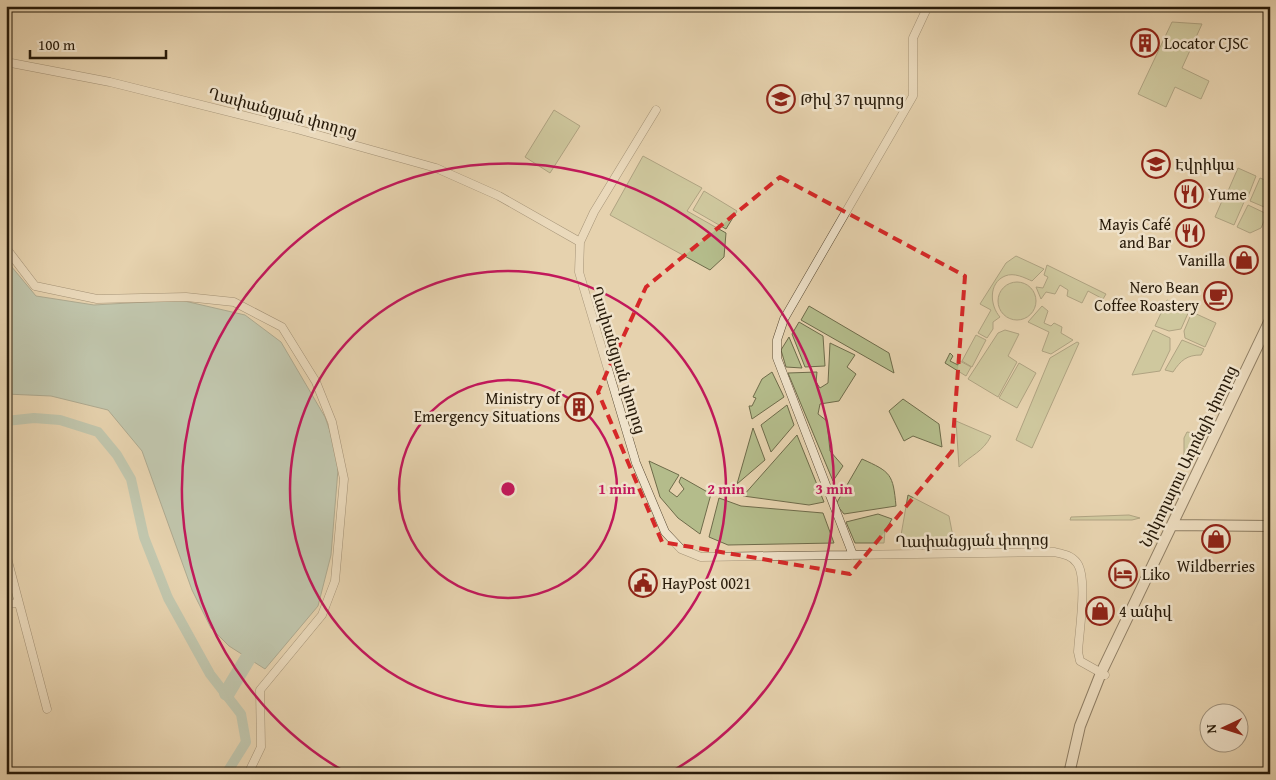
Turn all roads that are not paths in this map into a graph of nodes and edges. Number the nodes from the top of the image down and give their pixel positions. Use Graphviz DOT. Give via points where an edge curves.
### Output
graph roads {
  1 [pos="928,6"];
  2 [pos="6,62"];
  3 [pos="656,110"];
  4 [pos="580,242"];
  5 [pos="6,248"];
  6 [pos="1270,320"];
  7 [pos="1270,331"];
  8 [pos="1270,520"];
  9 [pos="1175,523"];
  10 [pos="1270,526"];
  11 [pos="6,554"];
  12 [pos="853,555"];
  13 [pos="18,603"];
  14 [pos="6,604"];
  15 [pos="1103,674"];
  16 [pos="46,709"];
  17 [pos="248,774"];
  18 [pos="1069,774"];
  19 [pos="1074,774"];
  1 -- 12 [label="street" via="913,38 913,96 784,319 777,340 777,358"];
  2 -- 4 [label="street, Ղափանցյան փողոց" via="110,82 436,168 499,196"];
  3 -- 4 [label="street" via="594,212"];
  4 -- 12 [label="street, Ղափանցյան փողոց" via="579,272 585,296 636,463 665,532 682,549 701,557"];
  5 -- 17 [label="street" via="34,286 97,299 186,297 234,302 282,327 316,382 332,422 344,479 335,581 322,615 260,690 261,747"];
  6 -- 9 [label="street, Նիկողայոս Ադոնցի փողոց"];
  7 -- 9 [label="street, Նիկողայոս Ադոնցի փողոց"];
  8 -- 9 [label="street"];
  9 -- 10 [label="street"];
  9 -- 15 [label="street, Նիկողայոս Ադոնցի փողոց"];
  11 -- 13 [label="street"];
  12 -- 15 [label="street, Ղափանցյան փողոց" via="1068,554 1078,564 1082,576 1080,661"];
  13 -- 14 [label="street"];
  13 -- 16 [label="street"];
  15 -- 18 [label="street, Նիկողայոս Ադոնցի փողոց" via="1080,726"];
  15 -- 19 [label="street, Նիկողայոս Ադոնցի փողոց"];
}
